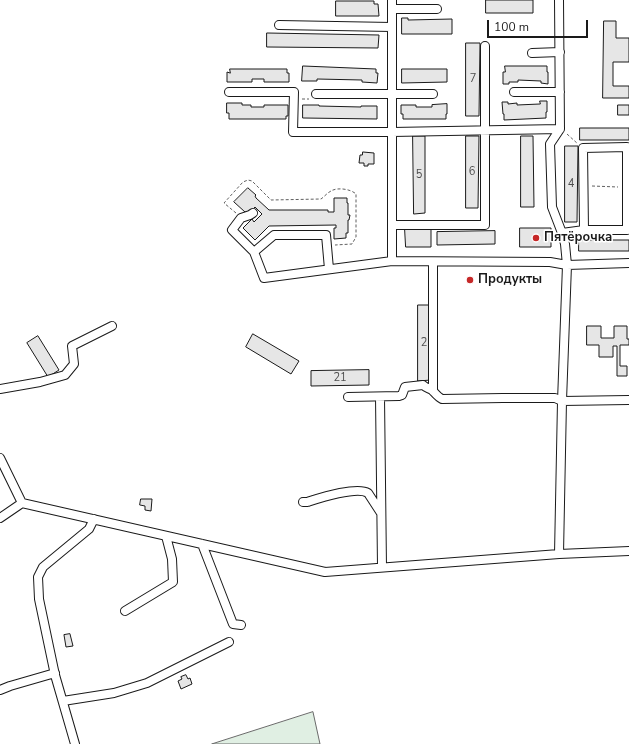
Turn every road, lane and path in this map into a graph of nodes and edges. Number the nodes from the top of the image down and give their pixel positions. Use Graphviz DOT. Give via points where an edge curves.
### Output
graph roads {
  1 [pos="392,0"];
  2 [pos="560,0"];
  3 [pos="392,9"];
  4 [pos="437,9"];
  5 [pos="279,25"];
  6 [pos="392,27"];
  7 [pos="485,46"];
  8 [pos="532,52"];
  9 [pos="560,52"];
  10 [pos="229,92"];
  11 [pos="514,92"];
  12 [pos="560,92"];
  13 [pos="316,94"];
  14 [pos="392,94"];
  15 [pos="433,94"];
  16 [pos="294,99"];
  17 [pos="560,129"];
  18 [pos="485,130"];
  19 [pos="392,132"];
  20 [pos="583,148"];
  21 [pos="583,186"];
  22 [pos="628,191"];
  23 [pos="254,213"];
  24 [pos="241,218"];
  25 [pos="392,225"];
  26 [pos="584,230"];
  27 [pos="562,232"];
  28 [pos="327,245"];
  29 [pos="254,252"];
  30 [pos="392,262"];
  31 [pos="433,262"];
  32 [pos="629,263"];
  33 [pos="567,265"];
  34 [pos="329,269"];
  35 [pos="112,326"];
  36 [pos="0,389"];
  37 [pos="433,391"];
  38 [pos="380,396"];
  39 [pos="348,397"];
  40 [pos="629,400"];
  41 [pos="562,401"];
  42 [pos="0,458"];
  43 [pos="302,502"];
  44 [pos="22,503"];
  45 [pos="382,514"];
  46 [pos="0,518"];
  47 [pos="94,519"];
  48 [pos="166,536"];
  49 [pos="202,544"];
  50 [pos="629,551"];
  51 [pos="559,554"];
  52 [pos="382,567"];
  53 [pos="125,611"];
  54 [pos="241,625"];
  55 [pos="230,642"];
  56 [pos="55,673"];
  57 [pos="0,690"];
  58 [pos="63,701"];
  59 [pos="75,744"];
  1 -- 3 [label="street"];
  2 -- 9 [label="street"];
  3 -- 4 [label="street"];
  3 -- 6 [label="street"];
  5 -- 6 [label="street"];
  6 -- 14 [label="street"];
  7 -- 18 [label="street"];
  8 -- 9 [label="street"];
  9 -- 12 [label="street"];
  10 -- 16 [label="street" via="294,92"];
  11 -- 12 [label="street"];
  12 -- 17 [label="street"];
  13 -- 14 [label="street"];
  13 -- 16 [label="path" via="314,98"];
  14 -- 15 [label="street"];
  14 -- 19 [label="street"];
  16 -- 19 [label="street" via="294,132"];
  17 -- 18 [label="street"];
  17 -- 20 [label="path"];
  17 -- 27 [label="street" via="550,144 552,207"];
  18 -- 19 [label="street"];
  18 -- 25 [label="street" via="485,225"];
  19 -- 25 [label="street"];
  20 -- 21 [label="street"];
  20 -- 22 [label="street" via="627,147"];
  21 -- 22 [label="path"];
  21 -- 26 [label="street"];
  22 -- 26 [label="street" via="627,230"];
  23 -- 24 [label="street"];
  24 -- 28 [label="path" via="224,203 248,180 271,200 321,199 332,190 349,189 356,194 356,237 352,244"];
  24 -- 29 [label="street" via="232,230"];
  25 -- 30 [label="street"];
  26 -- 27 [label="street"];
  27 -- 33 [label="street"];
  28 -- 29 [label="street" via="326,235 274,235"];
  28 -- 34 [label="street"];
  29 -- 34 [label="street" via="264,278"];
  30 -- 31 [label="street"];
  30 -- 34 [label="street"];
  31 -- 33 [label="street" via="550,262"];
  31 -- 37 [label="street"];
  32 -- 33 [label="street"];
  33 -- 41 [label="street"];
  35 -- 36 [label="street" via="72,346 74,364 65,375"];
  37 -- 38 [label="street" via="423,385 408,386 402,395"];
  37 -- 41 [label="street" via="442,399 555,398"];
  38 -- 39 [label="street"];
  38 -- 45 [label="street"];
  40 -- 41 [label="street"];
  41 -- 51 [label="street"];
  42 -- 44 [label="street"];
  43 -- 45 [label="street" via="359,490 368,493"];
  44 -- 46 [label="street"];
  44 -- 47 [label="street"];
  45 -- 52 [label="street"];
  47 -- 48 [label="street"];
  47 -- 56 [label="street" via="89,529 43,567 38,577 38,599"];
  48 -- 49 [label="street"];
  48 -- 53 [label="street" via="172,559 173,582"];
  49 -- 52 [label="street" via="325,572"];
  49 -- 54 [label="street" via="233,624"];
  50 -- 51 [label="street"];
  51 -- 52 [label="street"];
  55 -- 58 [label="street" via="147,683 114,693"];
  56 -- 57 [label="street"];
  56 -- 58 [label="street"];
  58 -- 59 [label="street"];
}
